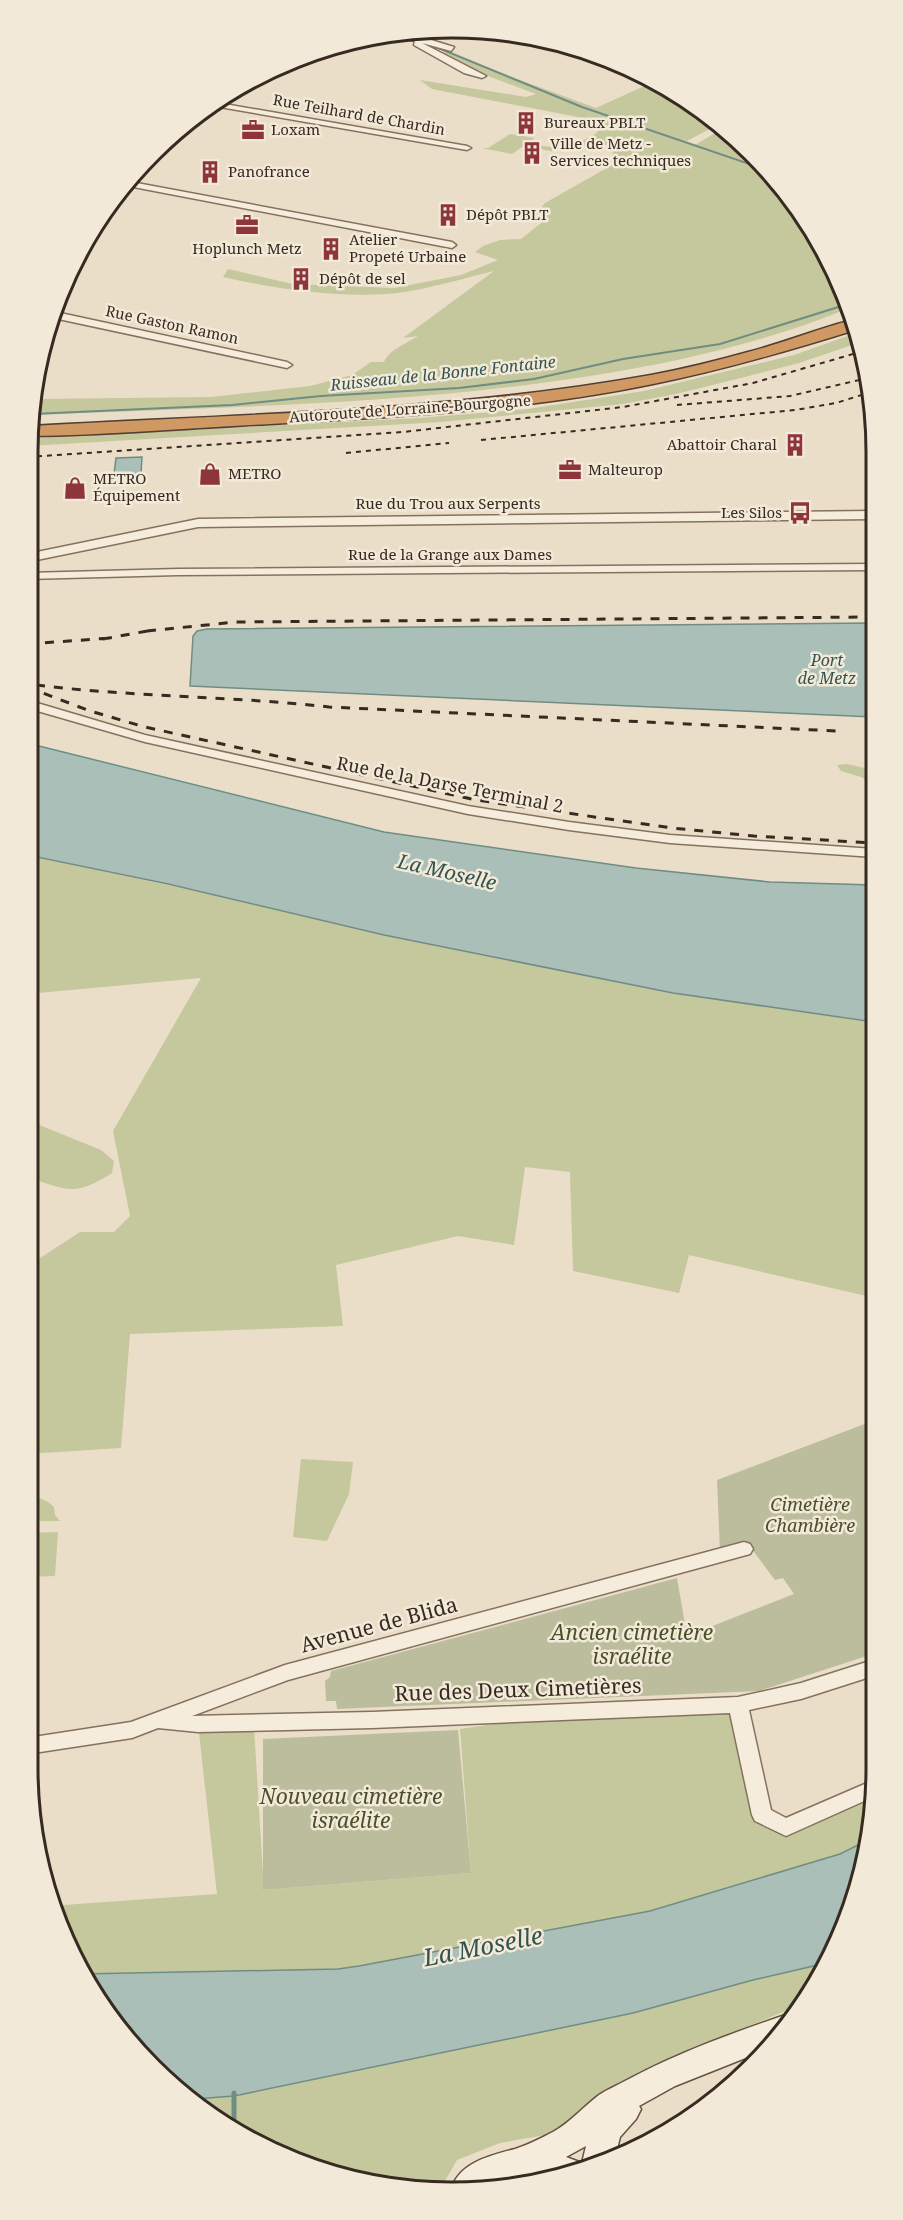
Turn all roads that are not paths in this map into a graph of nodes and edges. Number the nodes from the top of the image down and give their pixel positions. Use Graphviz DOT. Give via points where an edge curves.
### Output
graph roads {
  1 [pos="416,39"];
  2 [pos="422,40"];
  3 [pos="451,49"];
  4 [pos="482,76"];
  5 [pos="223,106"];
  6 [pos="467,148"];
  7 [pos="135,185"];
  8 [pos="452,245"];
  9 [pos="60,316"];
  10 [pos="844,318"];
  11 [pos="846,327"];
  12 [pos="287,364"];
  13 [pos="38,423"];
  14 [pos="38,431"];
  15 [pos="866,515"];
  16 [pos="38,556"];
  17 [pos="866,567"];
  18 [pos="38,572"];
  19 [pos="86,573"];
  20 [pos="38,575"];
  21 [pos="38,708"];
  22 [pos="866,853"];
  23 [pos="744,1549"];
  24 [pos="866,1670"];
  25 [pos="738,1705"];
  26 [pos="157,1722"];
  27 [pos="38,1744"];
  28 [pos="865,1792"];
  29 [pos="768,2035"];
  30 [pos="648,2085"];
  31 [pos="600,2155"];
  32 [pos="521,2162"];
  33 [pos="559,2168"];
  34 [pos="474,2182"];
  1 -- 2 [label="street"];
  2 -- 3 [label="street"];
  2 -- 4 [label="street" via="417,43"];
  5 -- 6 [label="street, Rue Teilhard de Chardin"];
  7 -- 8 [label="street"];
  9 -- 12 [label="street, Rue Gaston Ramon"];
  10 -- 13 [label="highway, Autoroute de Lorraine-Bourgogne" via="776,341 692,362 476,397"];
  11 -- 14 [label="highway, Autoroute de Lorraine-Bourgogne" via="691,373 532,400 392,413"];
  15 -- 16 [label="street, Rue du Trou aux Serpents" via="198,523"];
  17 -- 19 [label="street, Rue de la Grange aux Dames"];
  18 -- 19 [label="street"];
  19 -- 20 [label="street, Rue de la Grange aux Dames"];
  21 -- 22 [label="street, Rue de la Darse Terminal 2" via="141,737 466,810 631,834"];
  23 -- 26 [label="street, Avenue de Blida" via="285,1674"];
  24 -- 25 [label="street, Rue des Deux Cimetières" via="801,1691"];
  25 -- 26 [label="street, Rue des Deux Cimetières" via="372,1720"];
  25 -- 28 [label="street" via="762,1815 786,1827"];
  26 -- 27 [label="street, Avenue de Blida" via="132,1730"];
  29 -- 30 [label="main road" via="712,2055"];
  30 -- 31 [label="main road" via="606,2130"];
  30 -- 32 [label="main road" via="610,2106 572,2138"];
  32 -- 33 [label="main road"];
  32 -- 34 [label="main road" via="499,2167"];
}
